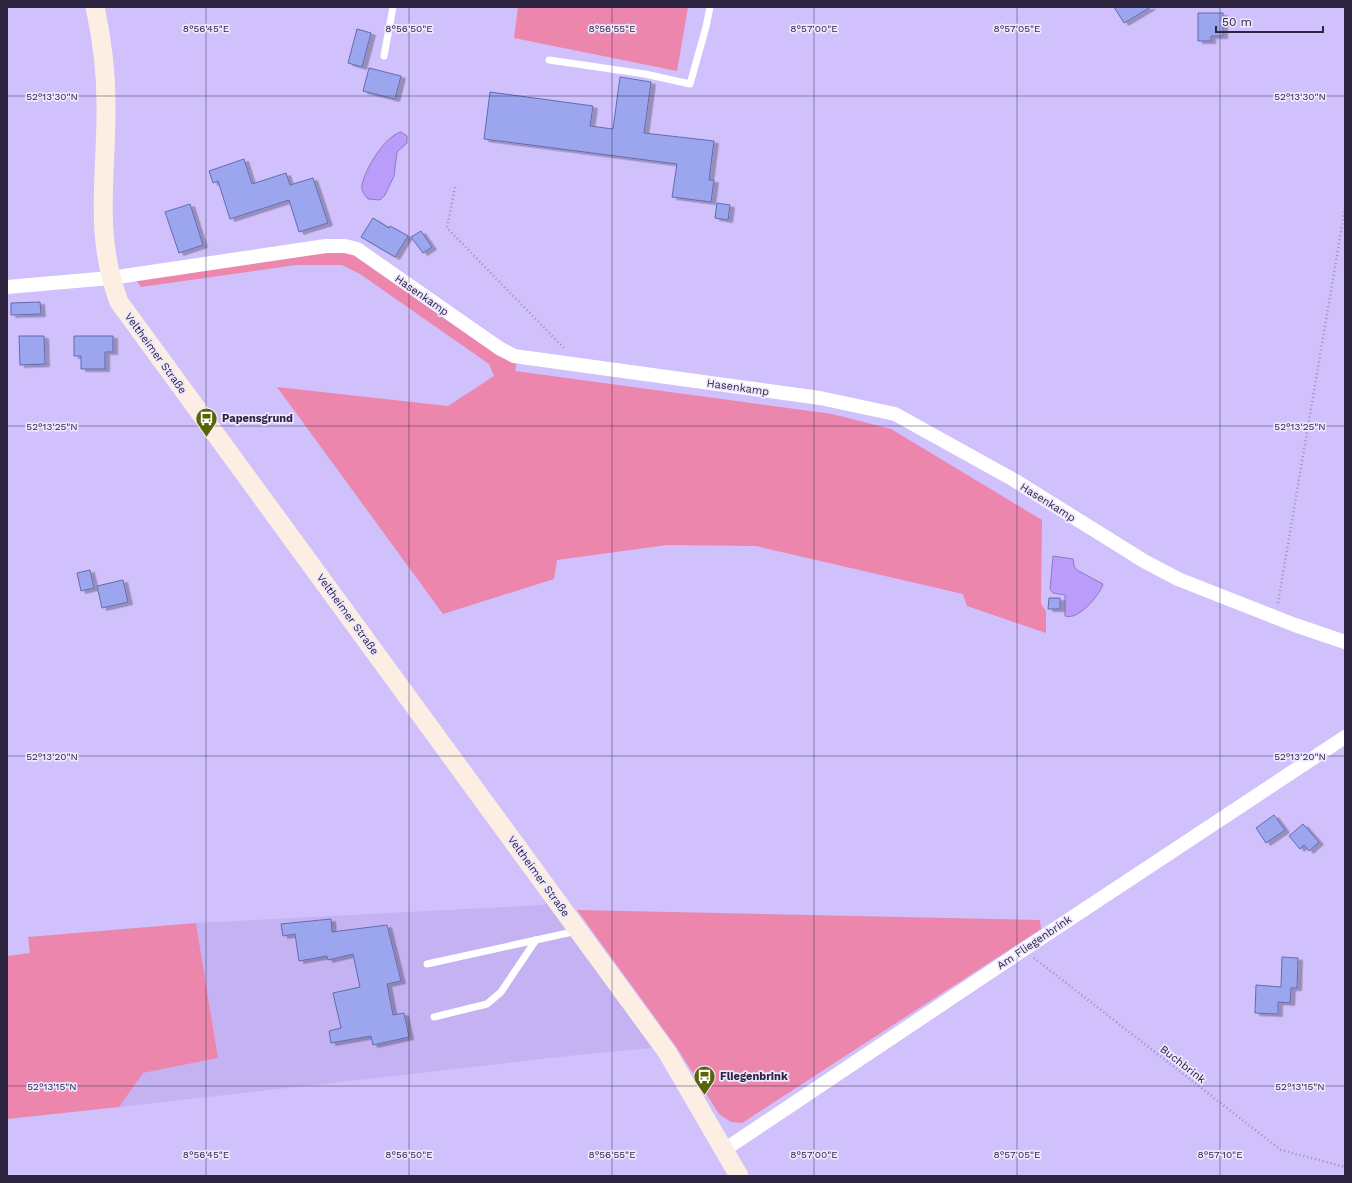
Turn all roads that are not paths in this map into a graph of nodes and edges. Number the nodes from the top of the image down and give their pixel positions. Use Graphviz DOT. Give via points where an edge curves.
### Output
graph roads {
  1 [pos="96,7"];
  2 [pos="393,7"];
  3 [pos="710,7"];
  4 [pos="384,56"];
  5 [pos="550,60"];
  6 [pos="110,278"];
  7 [pos="7,287"];
  8 [pos="1345,642"];
  9 [pos="1345,737"];
  10 [pos="579,931"];
  11 [pos="536,940"];
  12 [pos="427,964"];
  13 [pos="434,1017"];
  14 [pos="724,1150"];
  15 [pos="739,1176"];
  1 -- 6 [label="main road, Veltheimer Straße" via="104,58 104,245"];
  2 -- 4 [label="lane"];
  3 -- 5 [label="lane" via="690,84 645,74"];
  6 -- 7 [label="street"];
  6 -- 8 [label="street, Hasenkamp" via="326,246 357,249 498,348 514,356 820,398 895,414 1014,480 1144,561 1178,578"];
  6 -- 10 [label="main road, Veltheimer Straße" via="119,302 139,331"];
  9 -- 14 [label="street, Am Fliegenbrink"];
  10 -- 11 [label="lane"];
  10 -- 14 [label="main road, Veltheimer Straße" via="667,1052"];
  11 -- 12 [label="lane"];
  11 -- 13 [label="lane" via="501,992 487,1004"];
  14 -- 15 [label="main road, Veltheimer Straße"];
}
